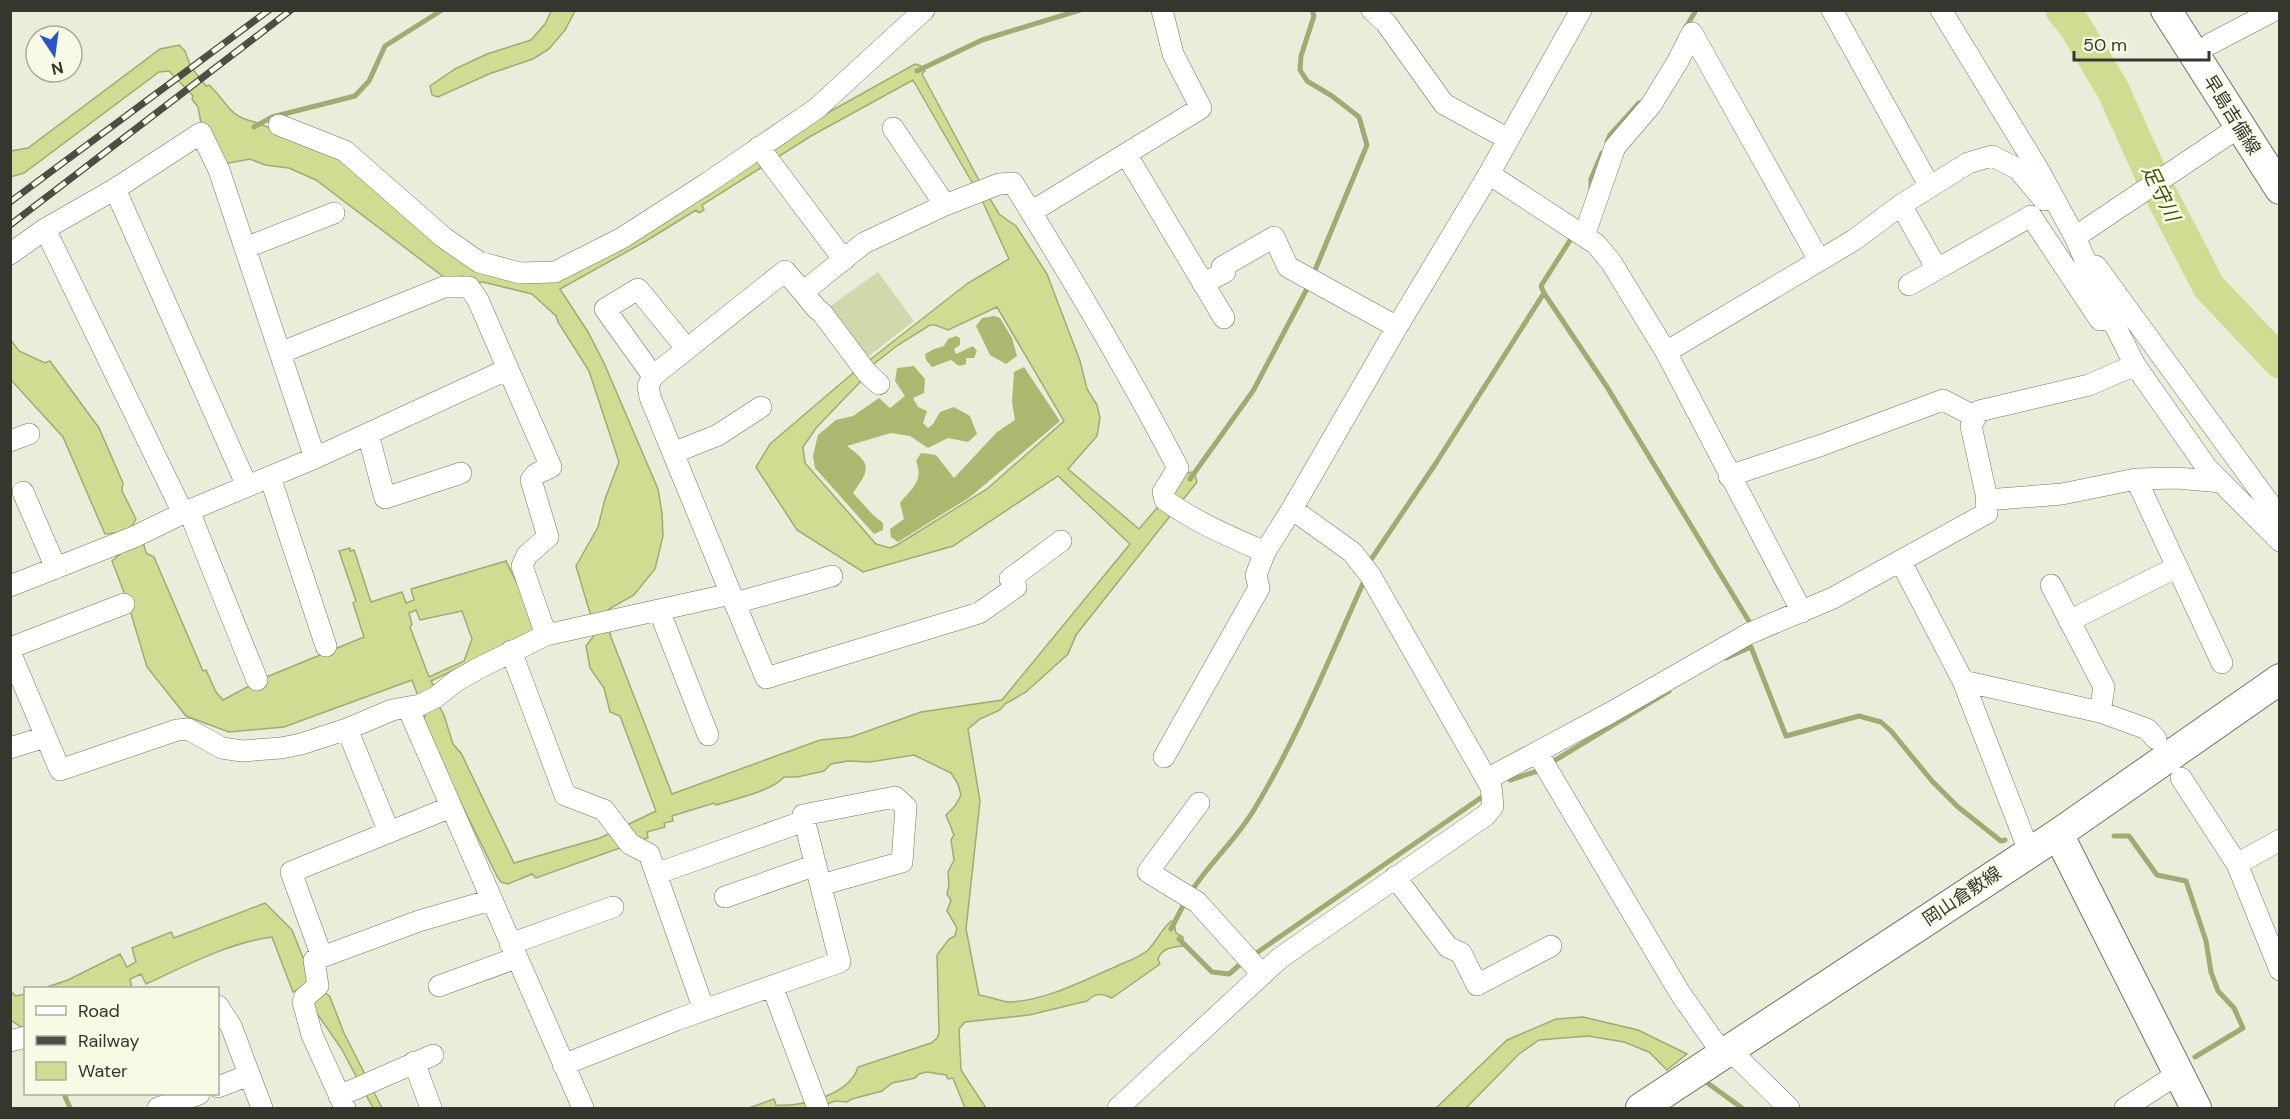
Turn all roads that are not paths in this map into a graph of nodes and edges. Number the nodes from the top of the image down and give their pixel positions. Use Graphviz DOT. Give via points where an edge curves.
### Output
graph roads {
  1 [pos="924,10"];
  2 [pos="1162,10"];
  3 [pos="1372,10"];
  4 [pos="1581,10"];
  5 [pos="1833,10"];
  6 [pos="1941,10"];
  7 [pos="2166,10"];
  8 [pos="2275,10"];
  9 [pos="2210,44"];
  10 [pos="279,125"];
  11 [pos="893,128"];
  12 [pos="2236,129"];
  13 [pos="1508,140"];
  14 [pos="1126,154"];
  15 [pos="765,155"];
  16 [pos="1489,174"];
  17 [pos="1930,187"];
  18 [pos="115,189"];
  19 [pos="2280,189"];
  20 [pos="945,205"];
  21 [pos="1901,205"];
  22 [pos="1031,212"];
  23 [pos="334,213"];
  24 [pos="45,229"];
  25 [pos="1579,233"];
  26 [pos="2080,234"];
  27 [pos="245,248"];
  28 [pos="10,254"];
  29 [pos="844,260"];
  30 [pos="1819,260"];
  31 [pos="478,264"];
  32 [pos="1937,269"];
  33 [pos="1203,284"];
  34 [pos="1909,285"];
  35 [pos="469,287"];
  36 [pos="803,292"];
  37 [pos="1224,318"];
  38 [pos="1397,327"];
  39 [pos="687,349"];
  40 [pos="1666,352"];
  41 [pos="280,353"];
  42 [pos="2133,361"];
  43 [pos="508,369"];
  44 [pos="869,374"];
  45 [pos="652,376"];
  46 [pos="761,407"];
  47 [pos="1976,417"];
  48 [pos="368,434"];
  49 [pos="673,453"];
  50 [pos="315,458"];
  51 [pos="462,474"];
  52 [pos="1729,476"];
  53 [pos="270,477"];
  54 [pos="2136,479"];
  55 [pos="2221,482"];
  56 [pos="248,486"];
  57 [pos="23,492"];
  58 [pos="1986,500"];
  59 [pos="1292,509"];
  60 [pos="186,512"];
  61 [pos="2280,518"];
  62 [pos="1061,541"];
  63 [pos="2280,541"];
  64 [pos="1265,552"];
  65 [pos="1901,561"];
  66 [pos="2177,567"];
  67 [pos="56,568"];
  68 [pos="832,576"];
  69 [pos="2051,585"];
  70 [pos="10,586"];
  71 [pos="733,599"];
  72 [pos="124,604"];
  73 [pos="659,610"];
  74 [pos="1802,612"];
  75 [pos="2070,621"];
  76 [pos="546,635"];
  77 [pos="326,646"];
  78 [pos="511,651"];
  79 [pos="12,660"];
  80 [pos="2223,663"];
  81 [pos="2280,679"];
  82 [pos="257,680"];
  83 [pos="1963,681"];
  84 [pos="422,703"];
  85 [pos="2100,712"];
  86 [pos="347,729"];
  87 [pos="708,735"];
  88 [pos="45,737"];
  89 [pos="2156,739"];
  90 [pos="10,748"];
  91 [pos="1164,757"];
  92 [pos="1543,761"];
  93 [pos="2181,778"];
  94 [pos="1487,779"];
  95 [pos="1199,803"];
  96 [pos="451,807"];
  97 [pos="804,820"];
  98 [pos="389,832"];
  99 [pos="2058,834"];
  100 [pos="2280,840"];
  101 [pos="2029,851"];
  102 [pos="2237,864"];
  103 [pos="656,874"];
  104 [pos="818,875"];
  105 [pos="1395,877"];
  106 [pos="725,897"];
  107 [pos="491,900"];
  108 [pos="614,907"];
  109 [pos="1551,946"];
  110 [pos="513,951"];
  111 [pos="322,957"];
  112 [pos="1253,964"];
  113 [pos="2280,970"];
  114 [pos="439,986"];
  115 [pos="772,986"];
  116 [pos="219,1008"];
  117 [pos="704,1010"];
  118 [pos="1719,1057"];
  119 [pos="562,1065"];
  120 [pos="2179,1073"];
  121 [pos="249,1075"];
  122 [pos="219,1087"];
  123 [pos="196,1095"];
  124 [pos="342,1102"];
  125 [pos="816,1102"];
  126 [pos="158,1108"];
  127 [pos="262,1108"];
  128 [pos="431,1108"];
  129 [pos="583,1108"];
  130 [pos="1118,1108"];
  131 [pos="1641,1108"];
  132 [pos="1789,1108"];
  133 [pos="2125,1108"];
  134 [pos="2196,1108"];
  1 -- 15 [label="street"];
  2 -- 14 [label="street" via="1173,54 1201,108"];
  3 -- 13 [label="street" via="1386,23 1444,104"];
  4 -- 13 [label="street"];
  5 -- 17 [label="street"];
  6 -- 26 [label="street"];
  7 -- 12 [label="main road, 早島吉備線"];
  8 -- 9 [label="street"];
  10 -- 31 [label="street" via="345,151"];
  11 -- 20 [label="street"];
  12 -- 19 [label="main road, 早島吉備線"];
  12 -- 26 [label="street"];
  13 -- 16 [label="street"];
  14 -- 22 [label="street"];
  14 -- 33 [label="street"];
  15 -- 29 [label="street"];
  15 -- 31 [label="street" via="555,272 519,273"];
  16 -- 25 [label="street"];
  16 -- 38 [label="street"];
  17 -- 21 [label="street"];
  17 -- 26 [label="street" via="1968,163 1992,156 2018,169"];
  18 -- 24 [label="street"];
  18 -- 27 [label="street" via="201,133 219,170"];
  18 -- 56 [label="street"];
  20 -- 22 [label="street" via="999,184 1013,183"];
  20 -- 29 [label="street" via="864,243"];
  21 -- 30 [label="street"];
  21 -- 32 [label="street"];
  22 -- 64 [label="street" via="1178,468 1163,492 1172,505"];
  23 -- 27 [label="street"];
  24 -- 28 [label="street"];
  24 -- 60 [label="street"];
  25 -- 30 [label="street" via="1615,147 1651,105 1692,33"];
  25 -- 40 [label="street" via="1596,244 1611,262"];
  26 -- 42 [label="street" via="2106,308"];
  26 -- 61 [label="street"];
  27 -- 41 [label="street"];
  29 -- 36 [label="street"];
  30 -- 40 [label="street"];
  31 -- 35 [label="street"];
  32 -- 34 [label="street"];
  32 -- 42 [label="street" via="2031,216 2101,322"];
  33 -- 37 [label="street"];
  33 -- 38 [label="street" via="1225,272 1222,267 1274,237 1288,267"];
  35 -- 41 [label="street" via="444,287"];
  35 -- 43 [label="street"];
  36 -- 39 [label="street" via="785,271"];
  36 -- 44 [label="street"];
  38 -- 59 [label="street"];
  39 -- 45 [label="street"];
  39 -- 45 [label="street" via="638,289 604,309"];
  40 -- 52 [label="street"];
  41 -- 50 [label="street"];
  42 -- 47 [label="street" via="2089,385 1979,411"];
  42 -- 55 [label="street" via="2207,468"];
  43 -- 48 [label="street"];
  43 -- 76 [label="street" via="551,467 531,480 548,537 527,555 522,566"];
  45 -- 49 [label="street" via="648,386 650,397"];
  46 -- 49 [label="street" via="718,435"];
  47 -- 52 [label="street" via="1943,400"];
  47 -- 58 [label="street" via="1971,426"];
  48 -- 50 [label="street"];
  48 -- 51 [label="street" via="386,498"];
  49 -- 71 [label="street"];
  50 -- 53 [label="street"];
  52 -- 74 [label="street"];
  53 -- 56 [label="street"];
  53 -- 77 [label="street"];
  54 -- 55 [label="street"];
  54 -- 58 [label="street" via="2062,494"];
  54 -- 66 [label="street"];
  55 -- 63 [label="street"];
  56 -- 60 [label="street"];
  57 -- 67 [label="street"];
  58 -- 65 [label="street" via="1987,513"];
  59 -- 64 [label="street"];
  59 -- 94 [label="street" via="1352,552 1367,571"];
  60 -- 67 [label="street"];
  60 -- 82 [label="street"];
  62 -- 71 [label="street" via="1010,579 1016,587 979,613 766,678"];
  64 -- 91 [label="street" via="1256,575 1259,588"];
  65 -- 74 [label="street"];
  65 -- 83 [label="street"];
  66 -- 75 [label="street"];
  66 -- 80 [label="street"];
  67 -- 70 [label="street"];
  68 -- 71 [label="street"];
  69 -- 75 [label="street"];
  71 -- 73 [label="street"];
  72 -- 79 [label="street"];
  73 -- 76 [label="street"];
  73 -- 87 [label="street"];
  74 -- 92 [label="street" via="1748,634 1610,713"];
  75 -- 85 [label="street" via="2104,687"];
  76 -- 78 [label="street"];
  78 -- 84 [label="street"];
  78 -- 103 [label="street" via="565,795 604,810 630,844 649,854"];
  79 -- 88 [label="street"];
  81 -- 99 [label="main road, 岡山倉敷線"];
  83 -- 85 [label="street"];
  83 -- 101 [label="street"];
  84 -- 86 [label="street" via="392,710"];
  84 -- 96 [label="street"];
  85 -- 89 [label="street" via="2147,729"];
  86 -- 88 [label="street" via="281,748 242,751 222,748 188,729 177,730 60,770"];
  86 -- 98 [label="street"];
  88 -- 90 [label="street"];
  92 -- 94 [label="street"];
  92 -- 118 [label="street" via="1680,993 1715,1043"];
  93 -- 102 [label="street"];
  94 -- 105 [label="street" via="1493,806 1486,815"];
  95 -- 112 [label="street" via="1148,872 1187,896"];
  96 -- 98 [label="street"];
  96 -- 107 [label="street"];
  97 -- 103 [label="street"];
  97 -- 104 [label="street"];
  97 -- 104 [label="street" via="803,815 895,797 906,807 902,862"];
  98 -- 111 [label="street" via="291,872"];
  99 -- 101 [label="main road, 岡山倉敷線"];
  99 -- 120 [label="main road"];
  100 -- 102 [label="street"];
  101 -- 118 [label="main road, 岡山倉敷線"];
  102 -- 113 [label="street"];
  103 -- 117 [label="street"];
  104 -- 106 [label="street"];
  104 -- 115 [label="street" via="840,962"];
  105 -- 109 [label="street" via="1448,947 1461,953 1477,985"];
  105 -- 112 [label="street" via="1280,958"];
  107 -- 110 [label="street"];
  107 -- 111 [label="street" via="419,921"];
  108 -- 110 [label="street"];
  110 -- 114 [label="street"];
  110 -- 119 [label="street"];
  111 -- 124 [label="street" via="314,960 318,986 303,1002 312,1035"];
  112 -- 130 [label="street"];
  115 -- 117 [label="street"];
  115 -- 125 [label="street"];
  116 -- 121 [label="street" via="231,1026"];
  117 -- 119 [label="street"];
  118 -- 131 [label="main road, 岡山倉敷線"];
  118 -- 132 [label="street" via="1740,1060"];
  119 -- 129 [label="street"];
  120 -- 133 [label="street"];
  120 -- 134 [label="main road"];
  121 -- 122 [label="street"];
  121 -- 127 [label="street"];
  123 -- 126 [label="street"];
  124 -- 128 [label="street" via="366,1084 424,1058"];
}
